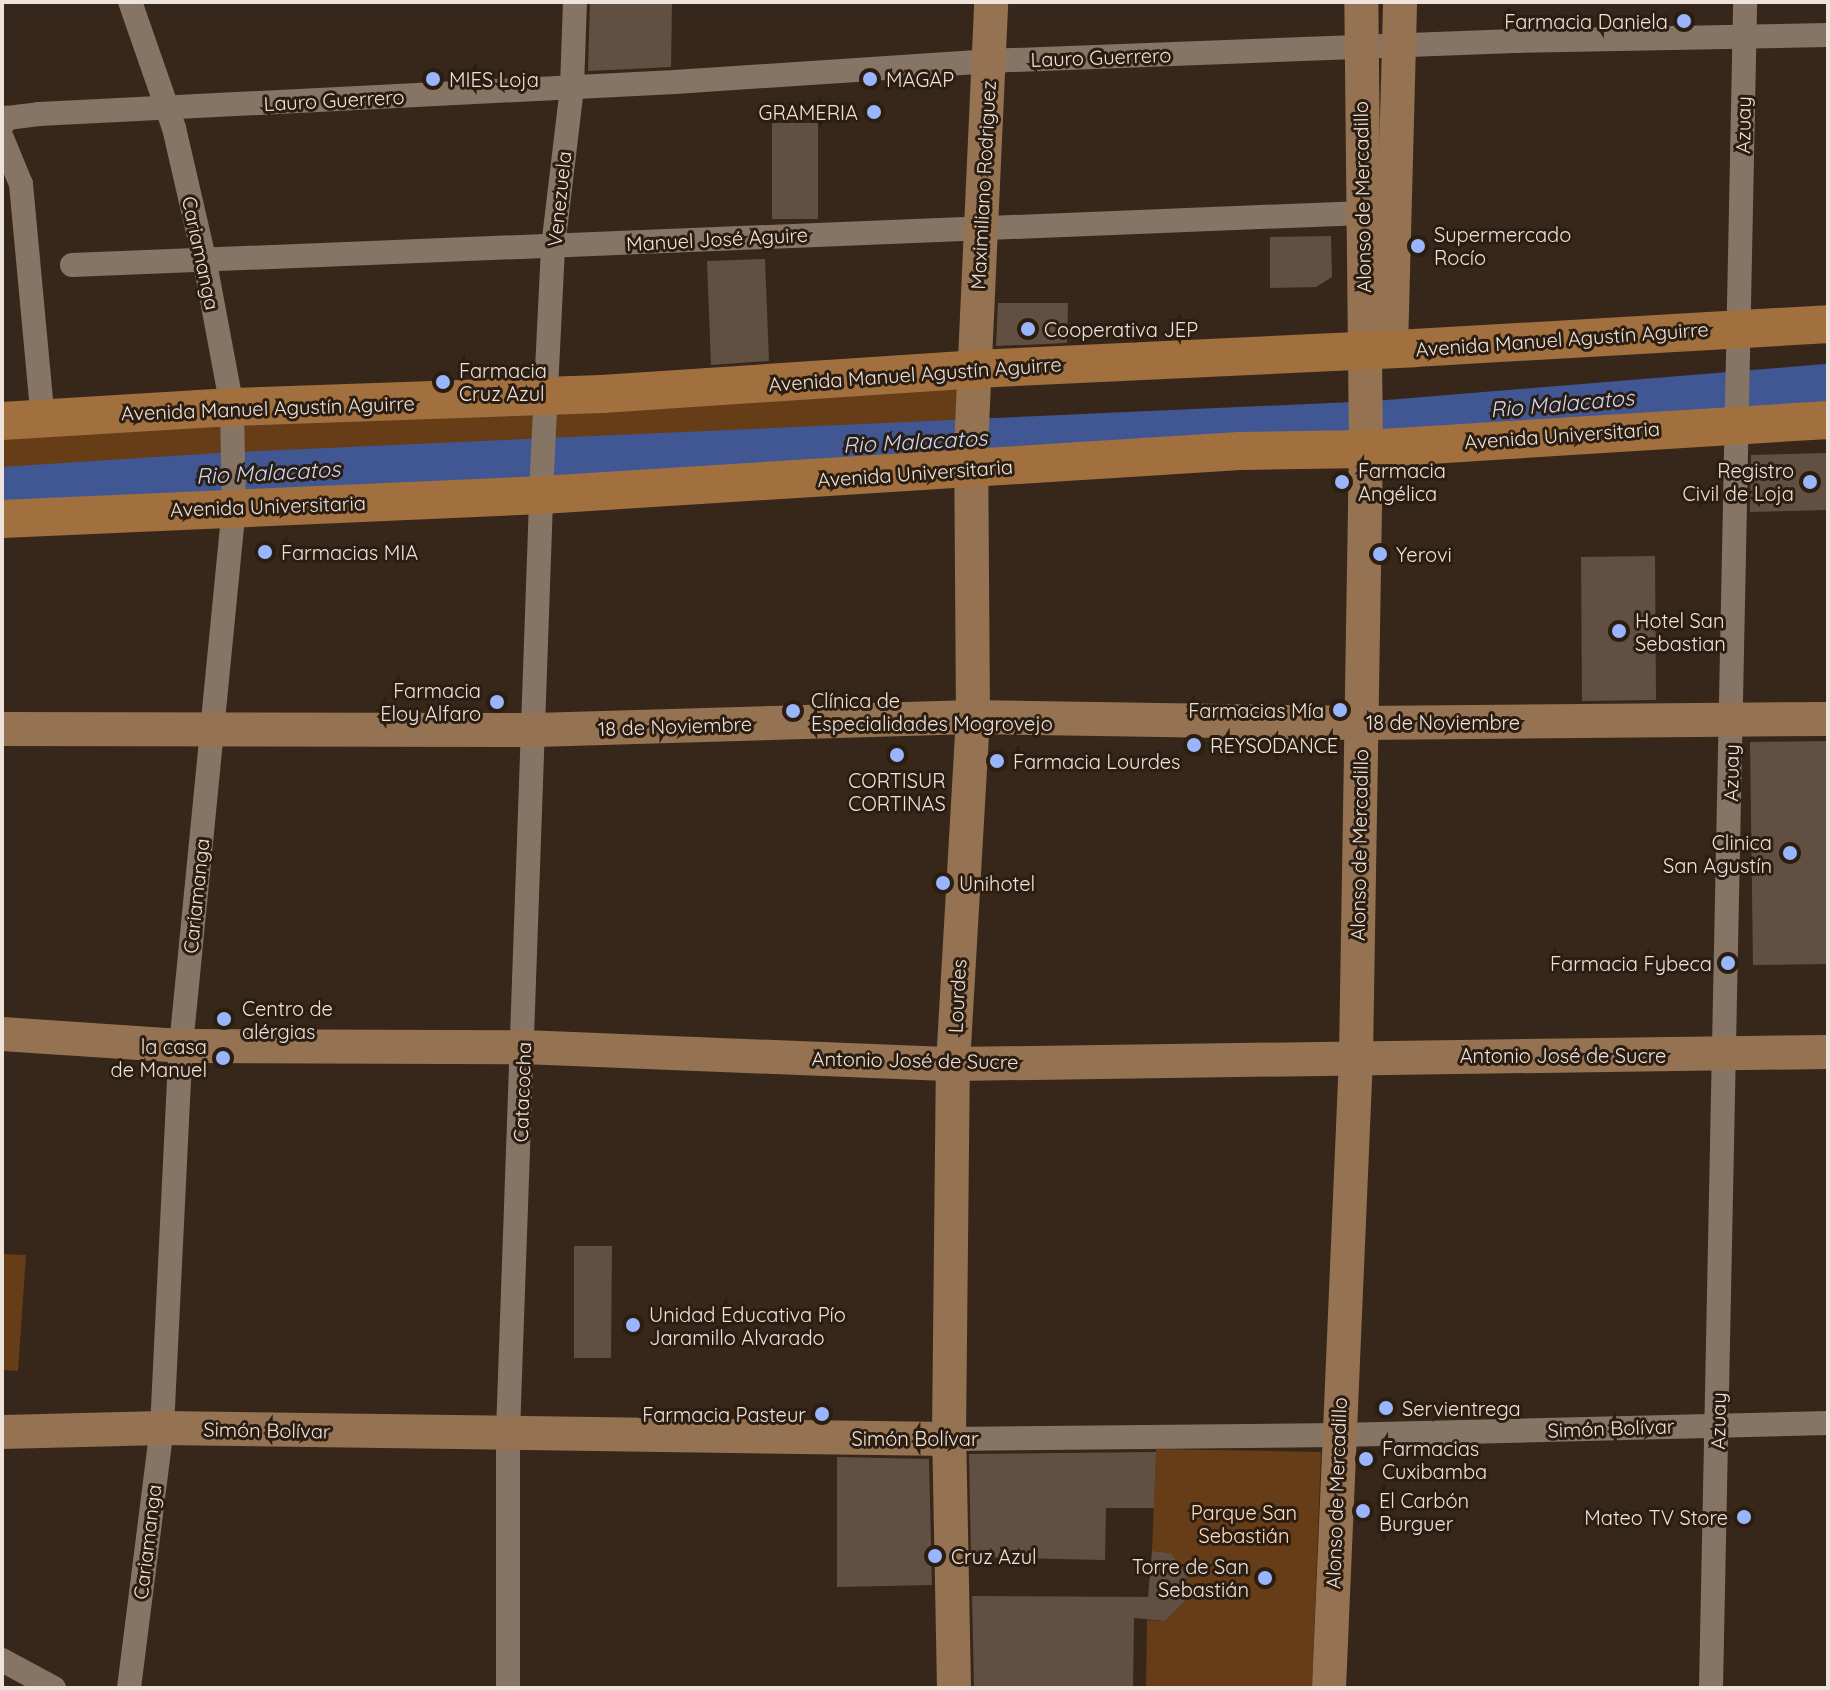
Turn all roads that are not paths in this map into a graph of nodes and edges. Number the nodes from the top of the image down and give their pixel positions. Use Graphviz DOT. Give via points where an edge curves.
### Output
graph roads {
  1 [pos="130,2"];
  2 [pos="575,2"];
  3 [pos="991,2"];
  4 [pos="1361,2"];
  5 [pos="1400,2"];
  6 [pos="1745,2"];
  7 [pos="1828,35"];
  8 [pos="1744,38"];
  9 [pos="1399,47"];
  10 [pos="1360,48"];
  11 [pos="988,61"];
  12 [pos="572,87"];
  13 [pos="167,109"];
  14 [pos="2,125"];
  15 [pos="2,138"];
  16 [pos="1363,213"];
  17 [pos="980,227"];
  18 [pos="553,247"];
  19 [pos="204,258"];
  20 [pos="1378,258"];
  21 [pos="72,265"];
  22 [pos="1828,324"];
  23 [pos="1738,334"];
  24 [pos="1373,353"];
  25 [pos="974,381"];
  26 [pos="546,405"];
  27 [pos="232,415"];
  28 [pos="1735,415"];
  29 [pos="43,419"];
  30 [pos="1828,420"];
  31 [pos="2,421"];
  32 [pos="1366,438"];
  33 [pos="972,459"];
  34 [pos="542,484"];
  35 [pos="234,496"];
  36 [pos="2,519"];
  37 [pos="973,717"];
  38 [pos="1828,719"];
  39 [pos="1732,721"];
  40 [pos="1361,723"];
  41 [pos="212,727"];
  42 [pos="2,729"];
  43 [pos="535,730"];
  44 [pos="2,1034"];
  45 [pos="181,1046"];
  46 [pos="523,1047"];
  47 [pos="1828,1052"];
  48 [pos="1725,1053"];
  49 [pos="1356,1056"];
  50 [pos="953,1064"];
  51 [pos="1828,1423"];
  52 [pos="1718,1425"];
  53 [pos="162,1428"];
  54 [pos="2,1432"];
  55 [pos="508,1432"];
  56 [pos="1338,1435"];
  57 [pos="950,1439"];
  58 [pos="2,1660"];
  59 [pos="54,1688"];
  60 [pos="129,1688"];
  61 [pos="508,1688"];
  62 [pos="954,1688"];
  63 [pos="1329,1688"];
  64 [pos="1711,1688"];
  1 -- 13 [label="street, Cariamanga"];
  2 -- 12 [label="street, Venezuela"];
  3 -- 11 [label="street, Maximiliano Rodriguez"];
  4 -- 10 [label="street, Alonso de Mercadillo"];
  5 -- 9 [label="street, Alonso de Mercadillo"];
  6 -- 8 [label="street, Azuay"];
  7 -- 8 [label="street, Lauro Guerrero"];
  8 -- 9 [label="street, Lauro Guerrero"];
  8 -- 23 [label="street, Azuay"];
  9 -- 10 [label="street, Lauro Guerrero"];
  9 -- 20 [label="street, Alonso de Mercadillo"];
  10 -- 11 [label="street, Lauro Guerrero"];
  10 -- 16 [label="street, Alonso de Mercadillo"];
  11 -- 12 [label="street, Lauro Guerrero"];
  11 -- 17 [label="street, Maximiliano Rodriguez"];
  12 -- 13 [label="street, Lauro Guerrero"];
  12 -- 18 [label="street, Venezuela"];
  13 -- 14 [label="street, Lauro Guerrero" via="39,114 7,118"];
  13 -- 19 [label="street, Cariamanga"];
  15 -- 29 [label="street" via="21,184"];
  16 -- 17 [label="street, Manuel José Aguire"];
  16 -- 20 [label="street, Alonso de Mercadillo"];
  17 -- 18 [label="street, Manuel José Aguire"];
  17 -- 25 [label="street, Maximiliano Rodriguez"];
  18 -- 19 [label="street, Manuel José Aguire"];
  18 -- 26 [label="street, Venezuela"];
  19 -- 21 [label="street, Manuel José Aguire"];
  19 -- 27 [label="street, Cariamanga"];
  20 -- 24 [label="street, Alonso de Mercadillo"];
  22 -- 23 [label="main road, Avenida Manuel Agustín Aguirre"];
  23 -- 24 [label="main road, Avenida Manuel Agustín Aguirre"];
  23 -- 28 [label="street, Azuay"];
  24 -- 25 [label="main road, Avenida Manuel Agustín Aguirre"];
  24 -- 32 [label="street, Alonso de Mercadillo"];
  25 -- 26 [label="main road, Avenida Manuel Agustín Aguirre"];
  25 -- 33 [label="street, Maximiliano Rodriguez"];
  26 -- 27 [label="main road, Avenida Manuel Agustín Aguirre"];
  26 -- 34 [label="street, Venezuela"];
  27 -- 29 [label="main road, Avenida Manuel Agustín Aguirre"];
  27 -- 35 [label="street, Cariamanga"];
  28 -- 30 [label="main road, Avenida Universitaria"];
  28 -- 32 [label="main road, Avenida Universitaria"];
  28 -- 39 [label="street, Azuay"];
  29 -- 31 [label="main road, Avenida Manuel Agustín Aguirre"];
  32 -- 33 [label="main road, Avenida Universitaria" via="1240,451"];
  32 -- 40 [label="street, Alonso de Mercadillo"];
  33 -- 34 [label="main road, Avenida Universitaria"];
  33 -- 37 [label="street, Lourdes"];
  34 -- 35 [label="main road, Avenida Universitaria"];
  34 -- 43 [label="street, Catacocha"];
  35 -- 36 [label="main road, Avenida Universitaria"];
  35 -- 41 [label="street, Cariamanga"];
  37 -- 40 [label="street, 18 de Noviembre"];
  37 -- 43 [label="street, 18 de Noviembre"];
  37 -- 50 [label="street, Lourdes"];
  38 -- 39 [label="street, 18 de Noviembre"];
  39 -- 40 [label="street, 18 de Noviembre"];
  39 -- 48 [label="street, Azuay"];
  40 -- 49 [label="street, Alonso de Mercadillo"];
  41 -- 42 [label="street, 18 de Noviembre"];
  41 -- 43 [label="street, 18 de Noviembre"];
  41 -- 45 [label="street, Cariamanga"];
  43 -- 46 [label="street, Catacocha"];
  44 -- 45 [label="street, Antonio José de Sucre"];
  45 -- 46 [label="street, Antonio José de Sucre"];
  45 -- 53 [label="street, Cariamanga"];
  46 -- 50 [label="street, Antonio José de Sucre"];
  46 -- 55 [label="street, Catacocha"];
  47 -- 48 [label="street, Antonio José de Sucre"];
  48 -- 49 [label="street, Antonio José de Sucre"];
  48 -- 52 [label="street, Azuay"];
  49 -- 50 [label="street, Antonio José de Sucre"];
  49 -- 56 [label="street, Alonso de Mercadillo"];
  50 -- 57 [label="street, Lourdes"];
  51 -- 52 [label="street, Simón Bolívar"];
  52 -- 56 [label="street, Simón Bolívar"];
  52 -- 64 [label="street, Azuay"];
  53 -- 54 [label="street, Simón Bolívar"];
  53 -- 55 [label="street, Simón Bolívar"];
  53 -- 60 [label="street, Cariamanga"];
  55 -- 57 [label="street, Simón Bolívar"];
  55 -- 61 [label="street, Catacocha"];
  56 -- 57 [label="street, Simón Bolívar"];
  56 -- 63 [label="street, Alonso de Mercadillo"];
  57 -- 62 [label="street, Lourdes"];
  58 -- 59 [label="street"];
}
